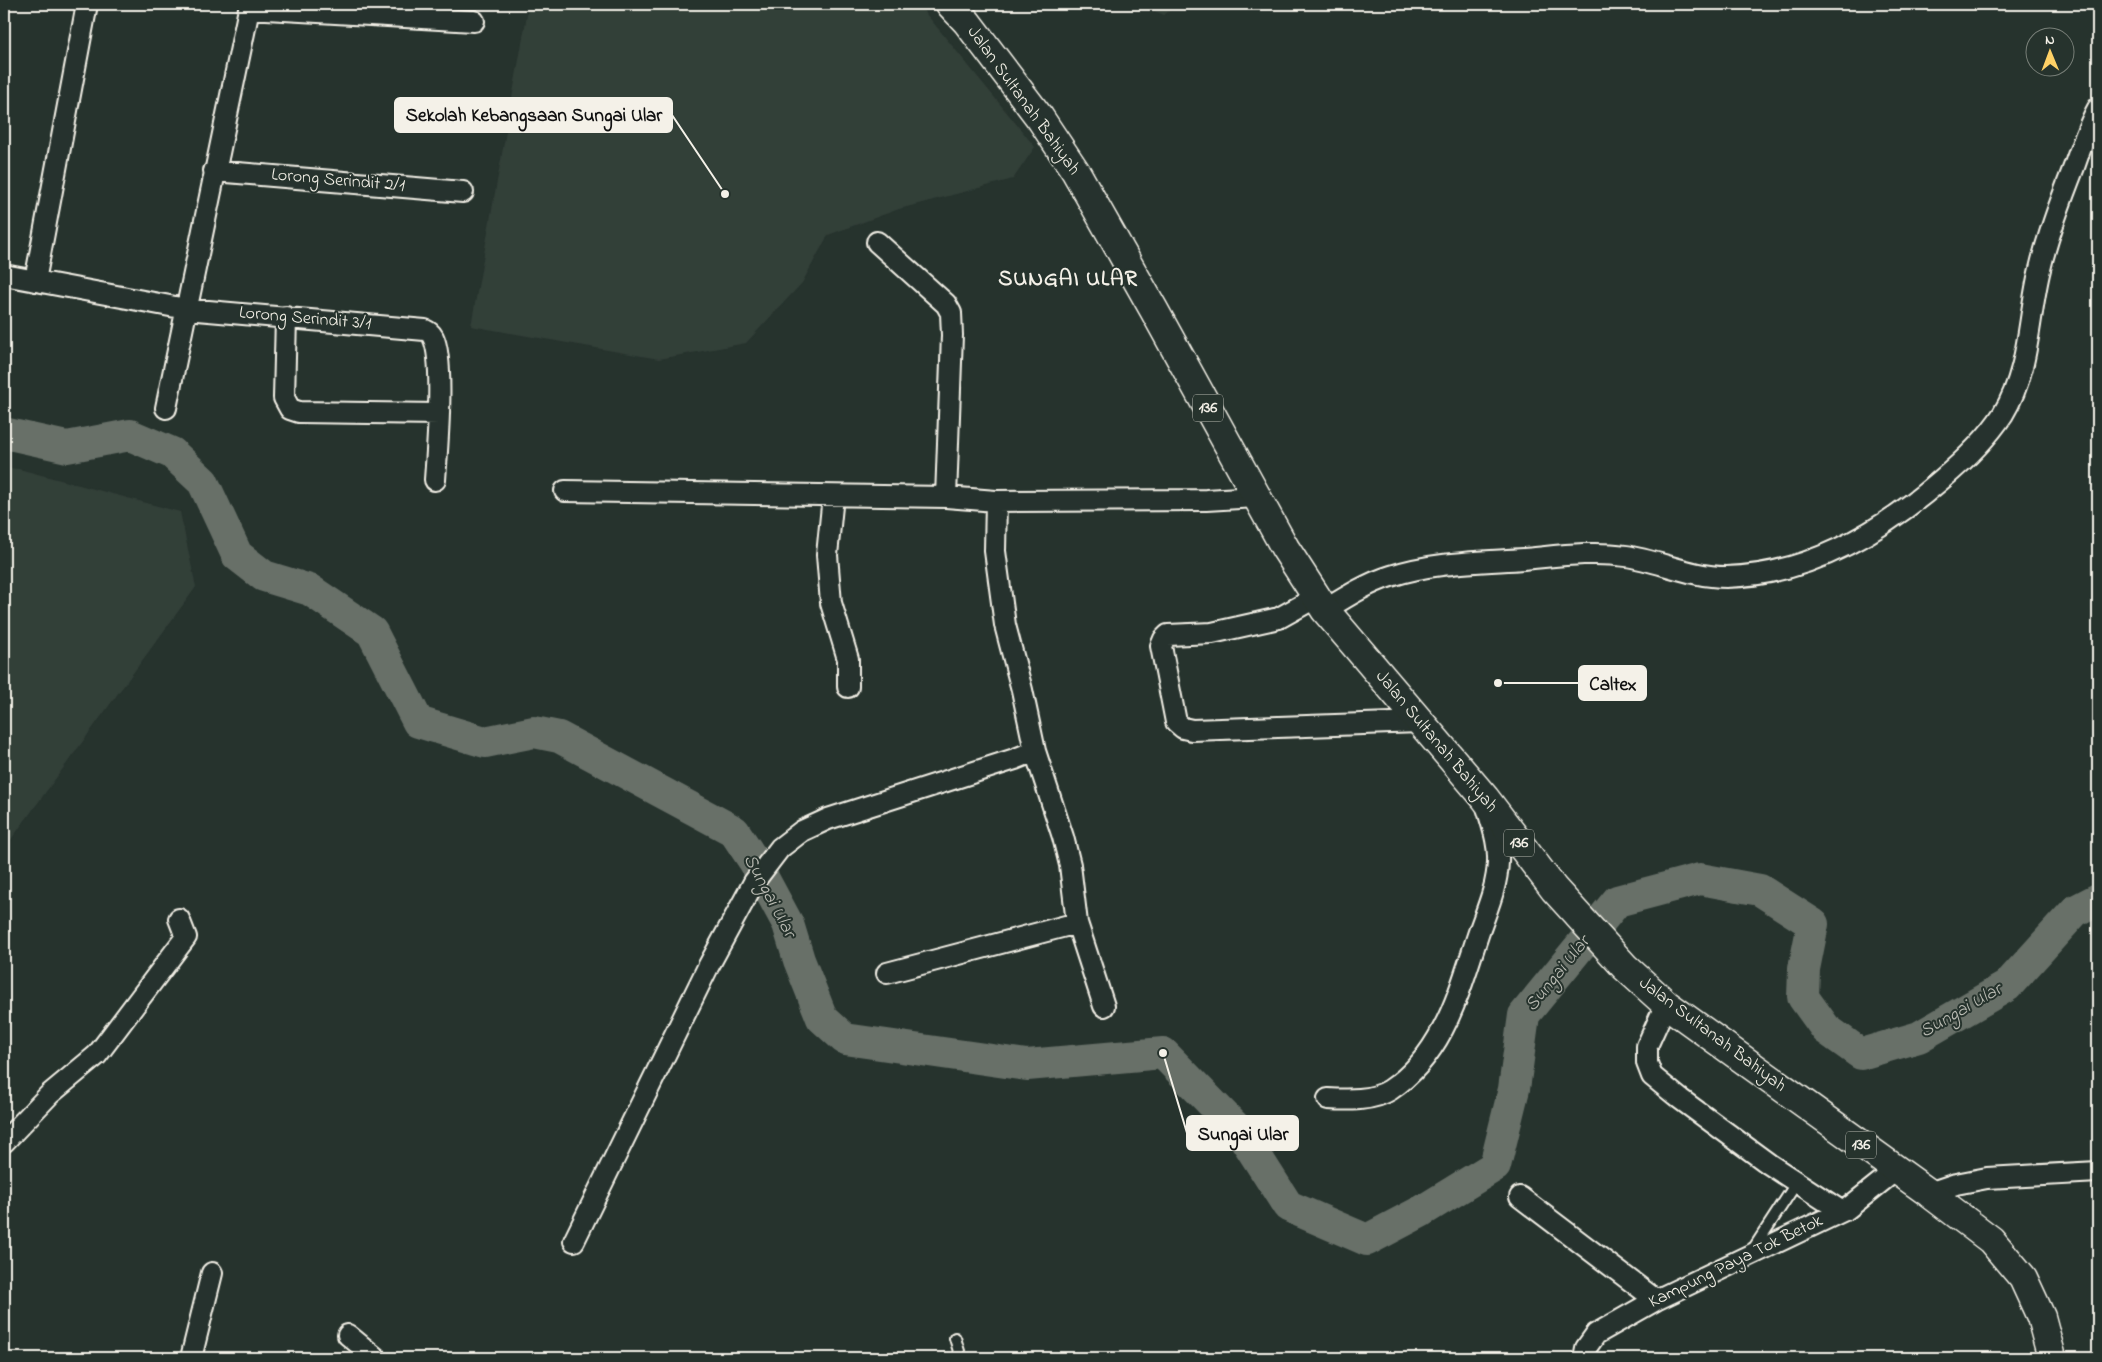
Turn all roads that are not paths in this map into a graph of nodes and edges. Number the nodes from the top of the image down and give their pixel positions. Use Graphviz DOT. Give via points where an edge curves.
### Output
graph roads {
  1 [pos="87,4"];
  2 [pos="950,4"];
  3 [pos="249,6"];
  4 [pos="474,21"];
  5 [pos="2098,108"];
  6 [pos="214,171"];
  7 [pos="463,192"];
  8 [pos="877,242"];
  9 [pos="4,276"];
  10 [pos="35,281"];
  11 [pos="186,309"];
  12 [pos="286,318"];
  13 [pos="166,408"];
  14 [pos="438,414"];
  15 [pos="435,480"];
  16 [pos="565,491"];
  17 [pos="833,496"];
  18 [pos="946,496"];
  19 [pos="1256,497"];
  20 [pos="996,501"];
  21 [pos="1320,604"];
  22 [pos="848,687"];
  23 [pos="1420,722"];
  24 [pos="1035,750"];
  25 [pos="1484,798"];
  26 [pos="179,919"];
  27 [pos="1077,923"];
  28 [pos="887,972"];
  29 [pos="1666,1004"];
  30 [pos="1104,1006"];
  31 [pos="1328,1099"];
  32 [pos="4,1142"];
  33 [pos="1896,1170"];
  34 [pos="2098,1172"];
  35 [pos="1797,1182"];
  36 [pos="1930,1194"];
  37 [pos="1520,1197"];
  38 [pos="1841,1211"];
  39 [pos="574,1241"];
  40 [pos="1750,1254"];
  41 [pos="212,1273"];
  42 [pos="1656,1300"];
  43 [pos="348,1335"];
  44 [pos="955,1338"];
  45 [pos="191,1358"];
  46 [pos="376,1358"];
  47 [pos="960,1358"];
  48 [pos="1584,1358"];
  49 [pos="2052,1358"];
  1 -- 10 [label="street"];
  2 -- 19 [label="main road, Jalan Sultanah Bahiyah / 136" via="1040,118 1076,172"];
  3 -- 4 [label="street"];
  3 -- 6 [label="street"];
  5 -- 21 [label="street" via="2045,251 2024,358 2016,389 2004,413 1980,446 1916,502 1868,534 1832,552 1770,572 1746,576 1699,574 1624,556 1588,554 1444,564 1391,576"];
  6 -- 7 [label="street, Lorong Serindit 2/1"];
  6 -- 11 [label="street"];
  8 -- 18 [label="street" via="939,298 951,314"];
  9 -- 10 [label="street, Lorong Serindit 3/1"];
  10 -- 11 [label="street, Lorong Serindit 3/1"];
  11 -- 12 [label="street, Lorong Serindit 3/1"];
  11 -- 13 [label="street"];
  12 -- 14 [label="street, Lorong Serindit 3/1" via="425,330 435,340"];
  12 -- 14 [label="street" via="284,398 290,409 299,412"];
  14 -- 15 [label="street"];
  16 -- 17 [label="street"];
  17 -- 18 [label="street"];
  17 -- 22 [label="street" via="827,555 831,603 848,659"];
  18 -- 20 [label="street"];
  19 -- 20 [label="street"];
  19 -- 21 [label="main road, Jalan Sultanah Bahiyah / 136"];
  20 -- 24 [label="street" via="995,551 1004,625"];
  21 -- 23 [label="main road, Jalan Sultanah Bahiyah / 136"];
  21 -- 23 [label="street" via="1279,618 1212,633 1164,639 1161,646 1176,722 1192,730"];
  23 -- 25 [label="main road, Jalan Sultanah Bahiyah / 136"];
  24 -- 27 [label="street" via="1070,865"];
  24 -- 39 [label="street" via="828,820 802,830 780,848 754,882 708,967"];
  25 -- 29 [label="main road, Jalan Sultanah Bahiyah / 136" via="1554,888 1625,967"];
  25 -- 31 [label="street" via="1497,844 1496,882 1462,987 1448,1019 1424,1061 1389,1090 1355,1101"];
  26 -- 32 [label="street" via="186,937 96,1055 50,1094"];
  27 -- 28 [label="street"];
  27 -- 30 [label="street"];
  29 -- 33 [label="main road, Jalan Sultanah Bahiyah / 136"];
  29 -- 35 [label="street" via="1647,1046 1647,1063 1652,1076"];
  33 -- 36 [label="main road, Jalan Sultanah Bahiyah / 136"];
  33 -- 38 [label="street, Kampung Paya Tok Betok"];
  34 -- 36 [label="street" via="1987,1178 1956,1184"];
  35 -- 38 [label="street"];
  35 -- 40 [label="lane"];
  36 -- 49 [label="main road, Jalan Sultanah Bahiyah / 136" via="1991,1240 2023,1278 2041,1317"];
  37 -- 42 [label="street"];
  38 -- 40 [label="street, Kampung Paya Tok Betok"];
  40 -- 42 [label="street, Kampung Paya Tok Betok"];
  41 -- 45 [label="street"];
  42 -- 48 [label="street, Kampung Paya Tok Betok" via="1596,1334 1586,1348"];
  43 -- 46 [label="street"];
  44 -- 47 [label="lane"];
}
